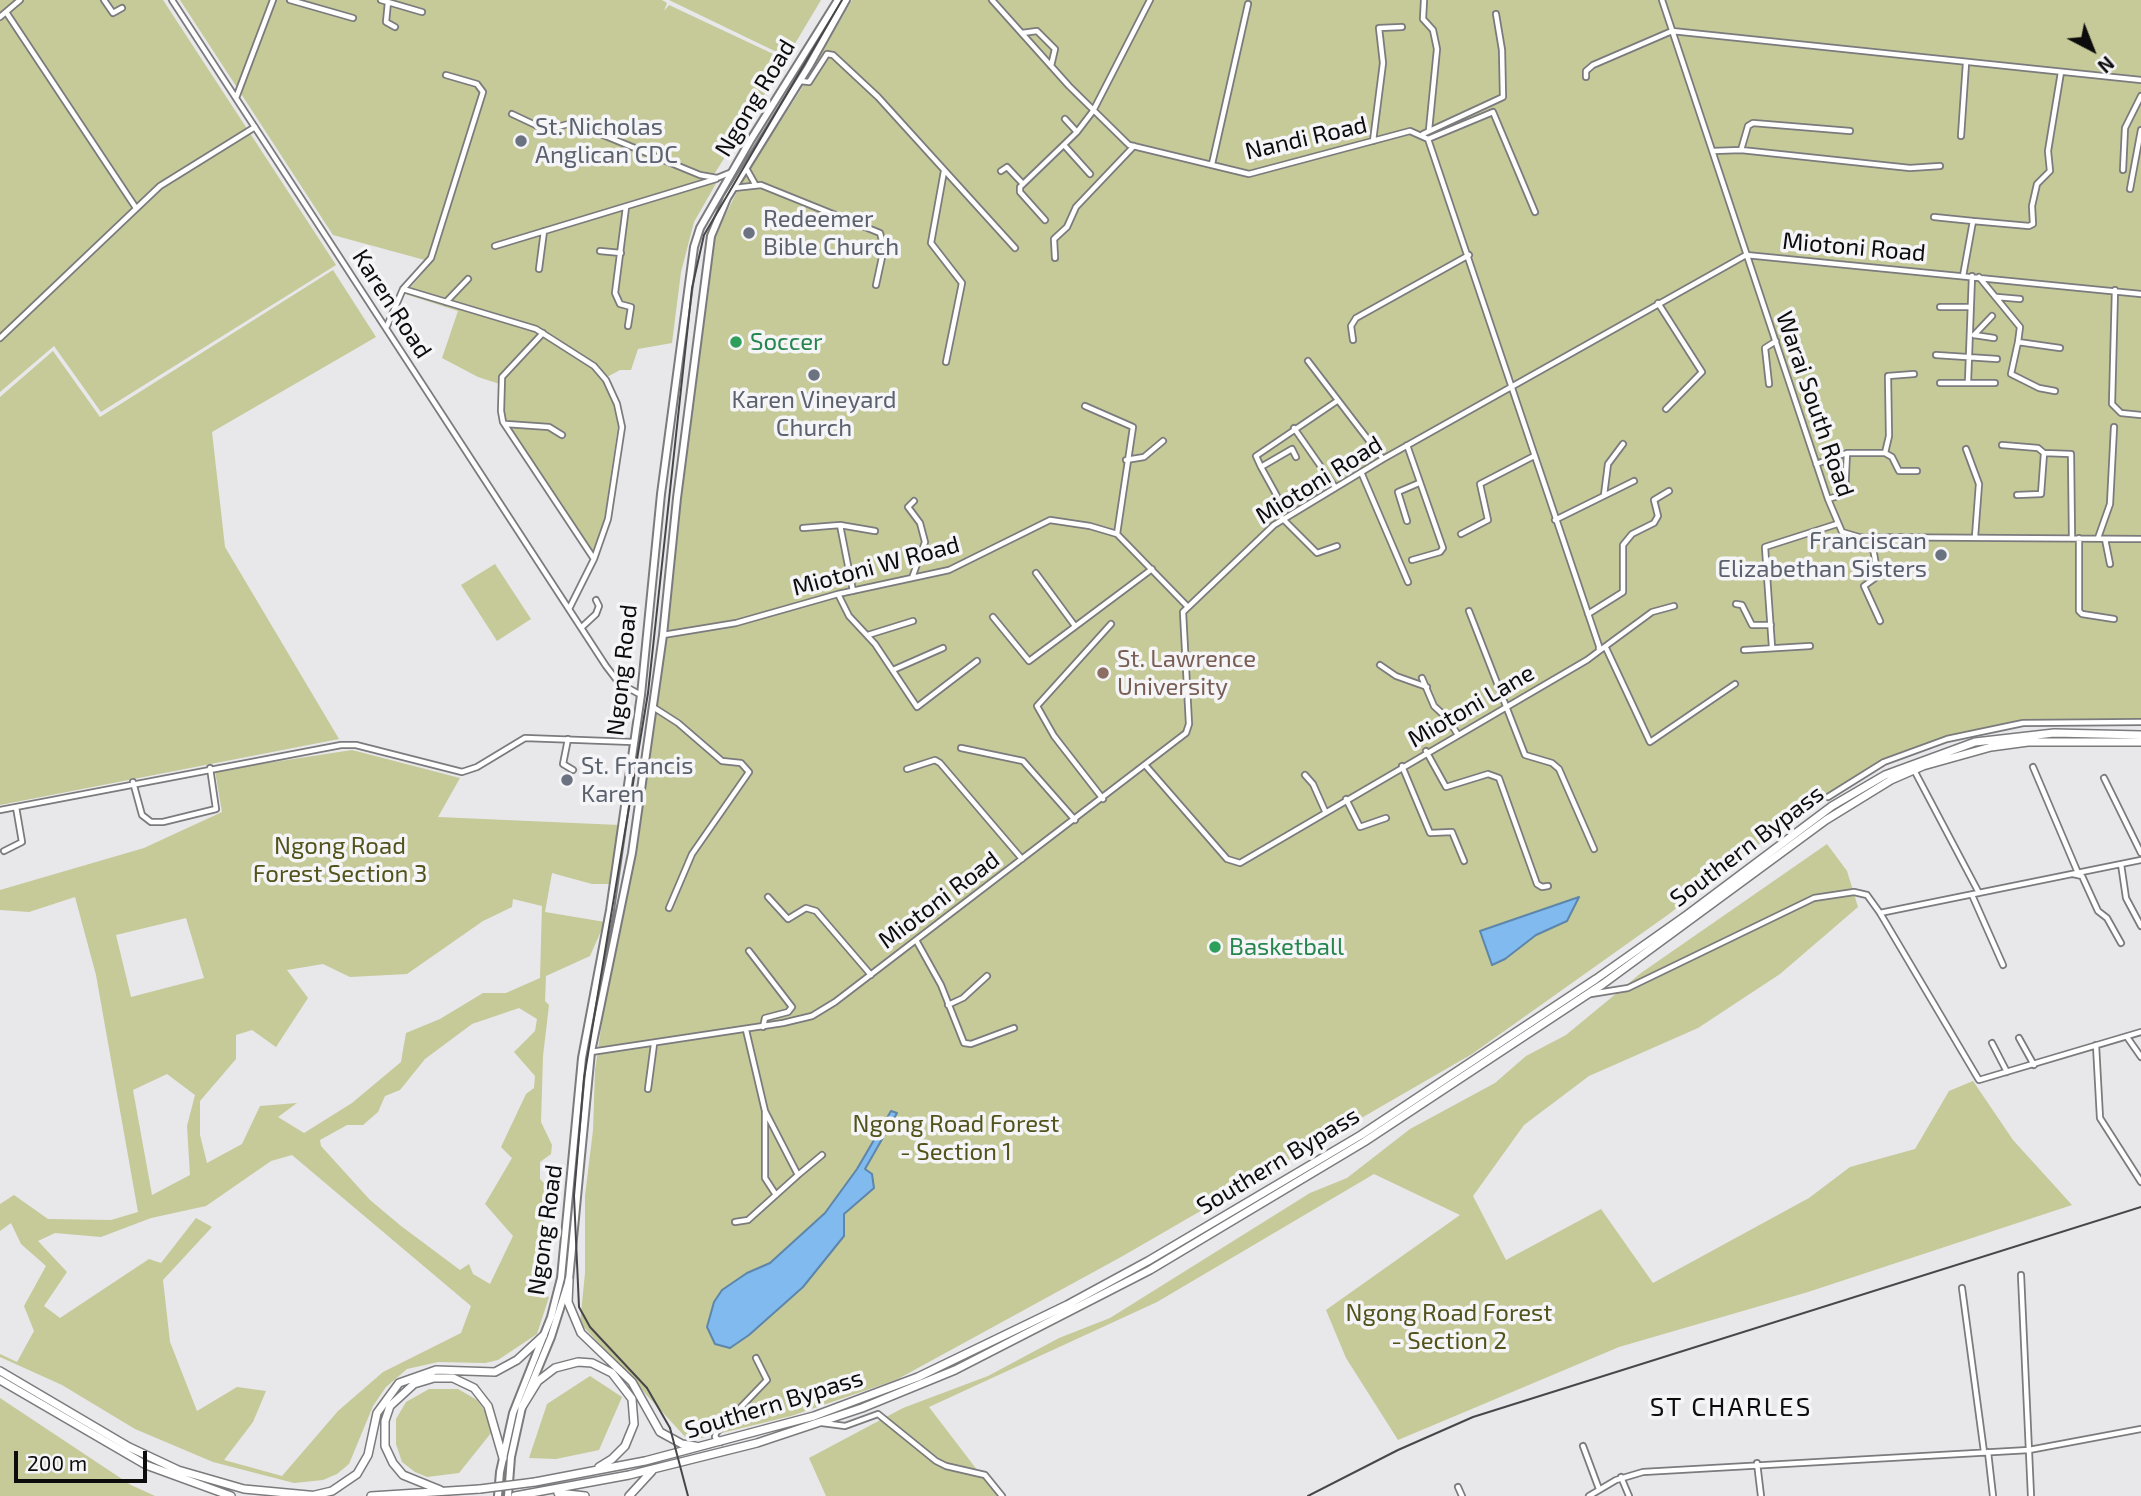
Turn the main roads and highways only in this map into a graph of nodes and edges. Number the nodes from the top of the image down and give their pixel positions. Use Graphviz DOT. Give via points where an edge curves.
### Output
graph roads {
  1 [pos="846,0"];
  2 [pos="837,2"];
  3 [pos="686,300"];
  4 [pos="701,300"];
  5 [pos="697,334"];
  6 [pos="682,335"];
  7 [pos="2141,735"];
  8 [pos="2141,742"];
  9 [pos="623,819"];
  10 [pos="636,819"];
  11 [pos="569,1280"];
  12 [pos="542,1336"];
  13 [pos="0,1371"];
  14 [pos="0,1380"];
  15 [pos="522,1407"];
  16 [pos="706,1446"];
  17 [pos="503,1458"];
  18 [pos="656,1469"];
  19 [pos="589,1471"];
  20 [pos="440,1490"];
  21 [pos="536,1493"];
  22 [pos="230,1496"];
  23 [pos="311,1496"];
  24 [pos="319,1496"];
  25 [pos="371,1496"];
  26 [pos="498,1496"];
  27 [pos="508,1496"];
  28 [pos="515,1496"];
  29 [pos="584,1496"];
  30 [pos="629,1496"];
  1 -- 4 [label="main road, Ngong Road" via="734,188 711,236"];
  2 -- 3 [label="main road, Ngong Road" via="700,228"];
  3 -- 4 [label="main road" via="691,309"];
  3 -- 6 [label="main road, Ngong Road"];
  4 -- 5 [label="main road, Ngong Road"];
  5 -- 6 [label="main road" via="689,328"];
  5 -- 10 [label="main road, Ngong Road" via="663,635"];
  6 -- 9 [label="main road, Ngong Road"];
  7 -- 16 [label="highway, Southern Bypass" via="2054,733 1985,741 1885,775 1832,806 1596,979 1361,1135 1148,1261 1010,1335 918,1377 814,1416"];
  8 -- 18 [label="highway, Southern Bypass" via="2028,742 1954,756 1914,770 1849,804 1587,995 1364,1142 1150,1270 955,1370 820,1423"];
  9 -- 10 [label="main road"];
  9 -- 12 [label="main road, Ngong Road" via="582,1058 563,1268 559,1293"];
  10 -- 11 [label="main road, Ngong Road" via="591,1052"];
  11 -- 15 [label="main road, Ngong Road"];
  11 -- 16 [label="highway" via="568,1302 576,1325 632,1382 654,1424 682,1444"];
  12 -- 17 [label="main road, Ngong Road" via="513,1413"];
  12 -- 23 [label="highway" via="517,1360 495,1372 436,1370 399,1383 377,1413 368,1455 357,1474 332,1491"];
  13 -- 23 [label="highway" via="170,1467 233,1487"];
  14 -- 22 [label="highway" via="146,1465"];
  15 -- 19 [label="highway" via="538,1381 567,1363 592,1363 620,1380 632,1399 632,1432 617,1455"];
  15 -- 27 [label="main road, Ngong Road"];
  16 -- 19 [label="highway, Southern Bypass"];
  17 -- 20 [label="highway" via="491,1413 474,1388 453,1378 414,1384 387,1412 385,1446 403,1475"];
  17 -- 26 [label="main road, Ngong Road"];
  18 -- 21 [label="highway, Southern Bypass"];
  18 -- 30 [label="highway"];
  19 -- 20 [label="highway, Southern Bypass, bridge" via="481,1489"];
  20 -- 25 [label="highway, Southern Bypass"];
  21 -- 28 [label="highway, Southern Bypass"];
  21 -- 29 [label="highway"];
  23 -- 24 [label="highway"];
}
